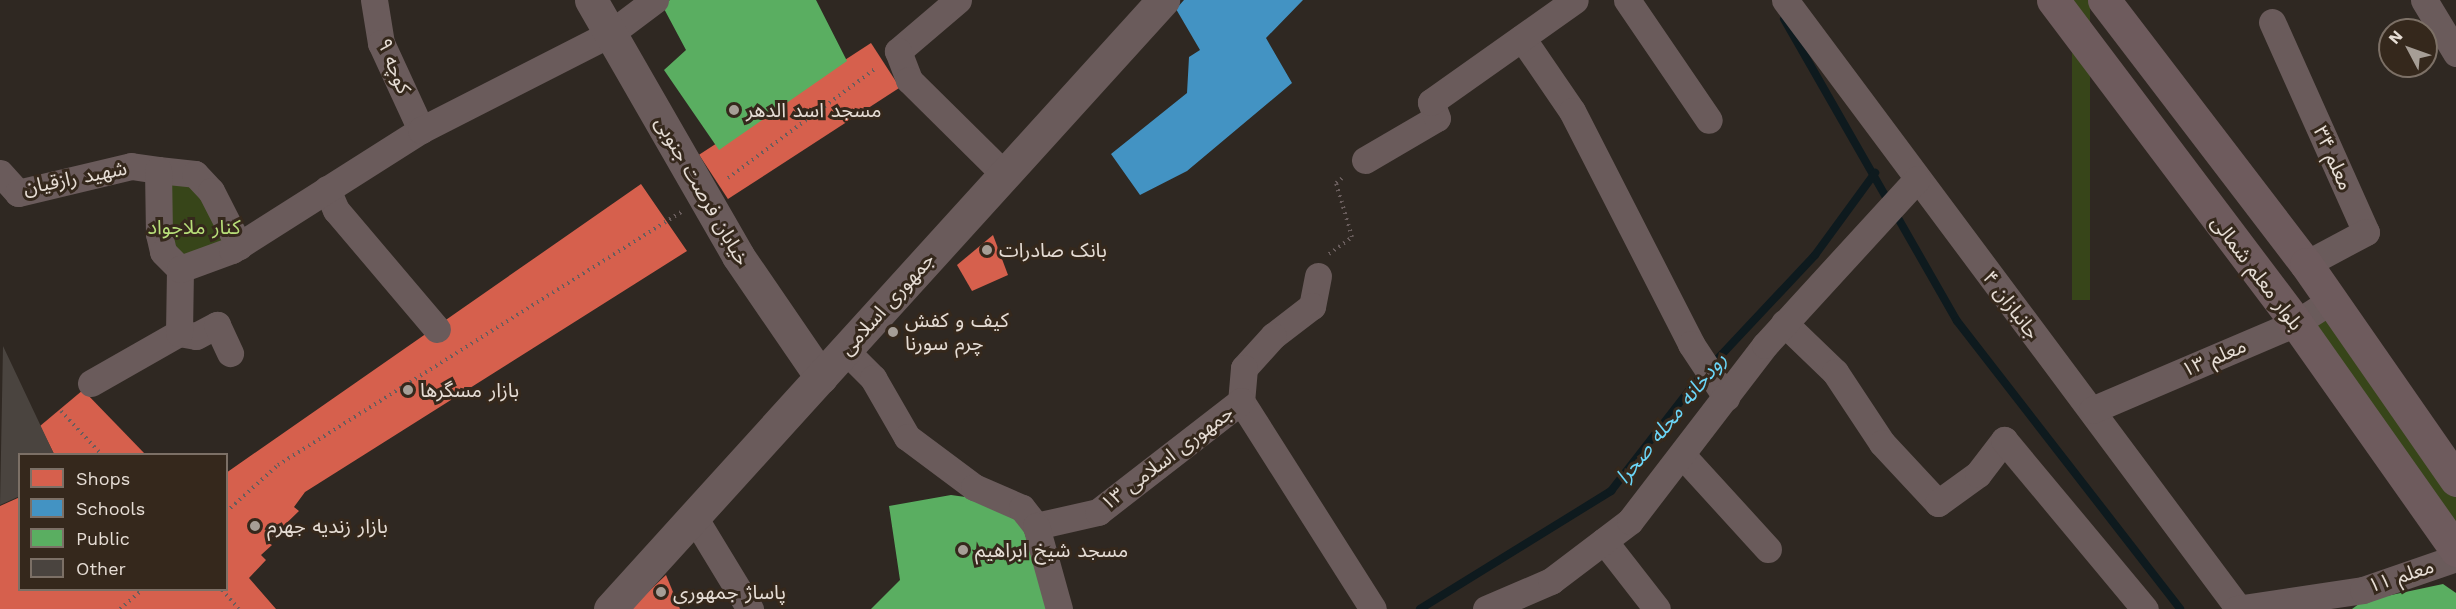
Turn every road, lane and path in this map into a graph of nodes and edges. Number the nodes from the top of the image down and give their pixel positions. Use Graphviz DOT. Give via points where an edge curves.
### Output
graph roads {
  1 [pos="374,0"];
  2 [pos="591,0"];
  3 [pos="655,0"];
  4 [pos="958,0"];
  5 [pos="1163,0"];
  6 [pos="1575,0"];
  7 [pos="1627,0"];
  8 [pos="1785,0"];
  9 [pos="2053,0"];
  10 [pos="2104,0"];
  11 [pos="2424,0"];
  12 [pos="2272,22"];
  13 [pos="611,33"];
  14 [pos="1522,38"];
  15 [pos="902,48"];
  16 [pos="2456,53"];
  17 [pos="1709,120"];
  18 [pos="421,130"];
  19 [pos="1365,160"];
  20 [pos="158,170"];
  21 [pos="0,173"];
  22 [pos="1005,174"];
  23 [pos="1917,179"];
  24 [pos="327,189"];
  25 [pos="704,197"];
  26 [pos="239,246"];
  27 [pos="2306,264"];
  28 [pos="180,269"];
  29 [pos="1317,276"];
  30 [pos="2271,292"];
  31 [pos="2332,300"];
  32 [pos="1784,323"];
  33 [pos="2295,323"];
  34 [pos="437,329"];
  35 [pos="179,333"];
  36 [pos="845,350"];
  37 [pos="230,353"];
  38 [pos="821,377"];
  39 [pos="91,383"];
  40 [pos="1725,396"];
  41 [pos="1240,401"];
  42 [pos="2092,410"];
  43 [pos="61,411"];
  44 [pos="99,453"];
  45 [pos="1683,456"];
  46 [pos="2456,480"];
  47 [pos="228,510"];
  48 [pos="694,517"];
  49 [pos="1036,526"];
  50 [pos="1604,542"];
  51 [pos="1768,549"];
  52 [pos="2456,550"];
  53 [pos="2456,558"];
  54 [pos="141,591"];
  55 [pos="223,591"];
  56 [pos="120,609"];
  57 [pos="239,609"];
  58 [pos="610,609"];
  59 [pos="750,609"];
  60 [pos="1059,609"];
  61 [pos="1373,609"];
  62 [pos="1486,609"];
  63 [pos="1657,609"];
  64 [pos="2145,609"];
  65 [pos="2238,609"];
  1 -- 18 [label="street, کوچه ۹" via="381,43"];
  2 -- 13 [label="street, خیابان فرصت جنوبی"];
  3 -- 13 [label="street"];
  4 -- 15 [label="street"];
  5 -- 22 [label="street, جمهوری اسلامی"];
  6 -- 14 [label="street"];
  7 -- 17 [label="street"];
  8 -- 23 [label="street, جانبازان ۴"];
  9 -- 30 [label="main road, بلوار معلم شمالی"];
  10 -- 27 [label="main road"];
  11 -- 16 [label="street"];
  12 -- 27 [label="street, معلم ۳۴" via="2366,232"];
  13 -- 18 [label="street"];
  13 -- 25 [label="street, خیابان فرصت جنوبی"];
  14 -- 19 [label="street" via="1431,102 1437,118"];
  14 -- 40 [label="street" via="1572,111 1691,344"];
  15 -- 22 [label="street" via="909,80"];
  15 -- 25 [label="path"];
  18 -- 24 [label="street"];
  19 -- 29 [label="path" via="1336,183 1352,237 1333,247"];
  20 -- 21 [label="street, شهید رازقیان" via="131,166 18,193"];
  20 -- 26 [label="street" via="195,174 211,191"];
  20 -- 28 [label="street" via="163,252"];
  22 -- 36 [label="street, جمهوری اسلامی"];
  23 -- 32 [label="street"];
  23 -- 42 [label="street, جانبازان ۴"];
  24 -- 26 [label="street"];
  24 -- 34 [label="street" via="336,210"];
  25 -- 38 [label="street, خیابان فرصت جنوبی"];
  25 -- 47 [label="path" via="278,465"];
  26 -- 28 [label="street"];
  27 -- 30 [label="main road"];
  27 -- 31 [label="main road"];
  28 -- 35 [label="street"];
  29 -- 41 [label="street" via="1312,306 1273,336 1245,368"];
  30 -- 33 [label="main road, بلوار معلم شمالی"];
  31 -- 33 [label="street, معلم ۱۳"];
  31 -- 46 [label="main road"];
  32 -- 40 [label="street"];
  32 -- 64 [label="street" via="1835,372 1882,443 1938,503 1978,474 2004,440"];
  33 -- 42 [label="street, معلم ۱۳"];
  33 -- 52 [label="main road, بلوار معلم شمالی"];
  35 -- 37 [label="street" via="196,336 217,325"];
  35 -- 39 [label="street"];
  36 -- 38 [label="street, جمهوری اسلامی"];
  36 -- 49 [label="street" via="873,378 907,437 974,487 1022,508"];
  38 -- 48 [label="street, جمهوری اسلامی"];
  40 -- 45 [label="street"];
  41 -- 49 [label="street, جمهوری اسلامی ۱۳" via="1098,512"];
  41 -- 61 [label="street"];
  42 -- 65 [label="street, جانبازان ۴"];
  43 -- 44 [label="path"];
  45 -- 50 [label="street" via="1630,521"];
  45 -- 51 [label="street"];
  48 -- 58 [label="street, جمهوری اسلامی"];
  48 -- 59 [label="street"];
  49 -- 60 [label="street"];
  50 -- 62 [label="street" via="1551,581"];
  50 -- 63 [label="street"];
  53 -- 65 [label="street, معلم ۱۱" via="2363,590"];
  54 -- 56 [label="path"];
  55 -- 57 [label="path"];
}
